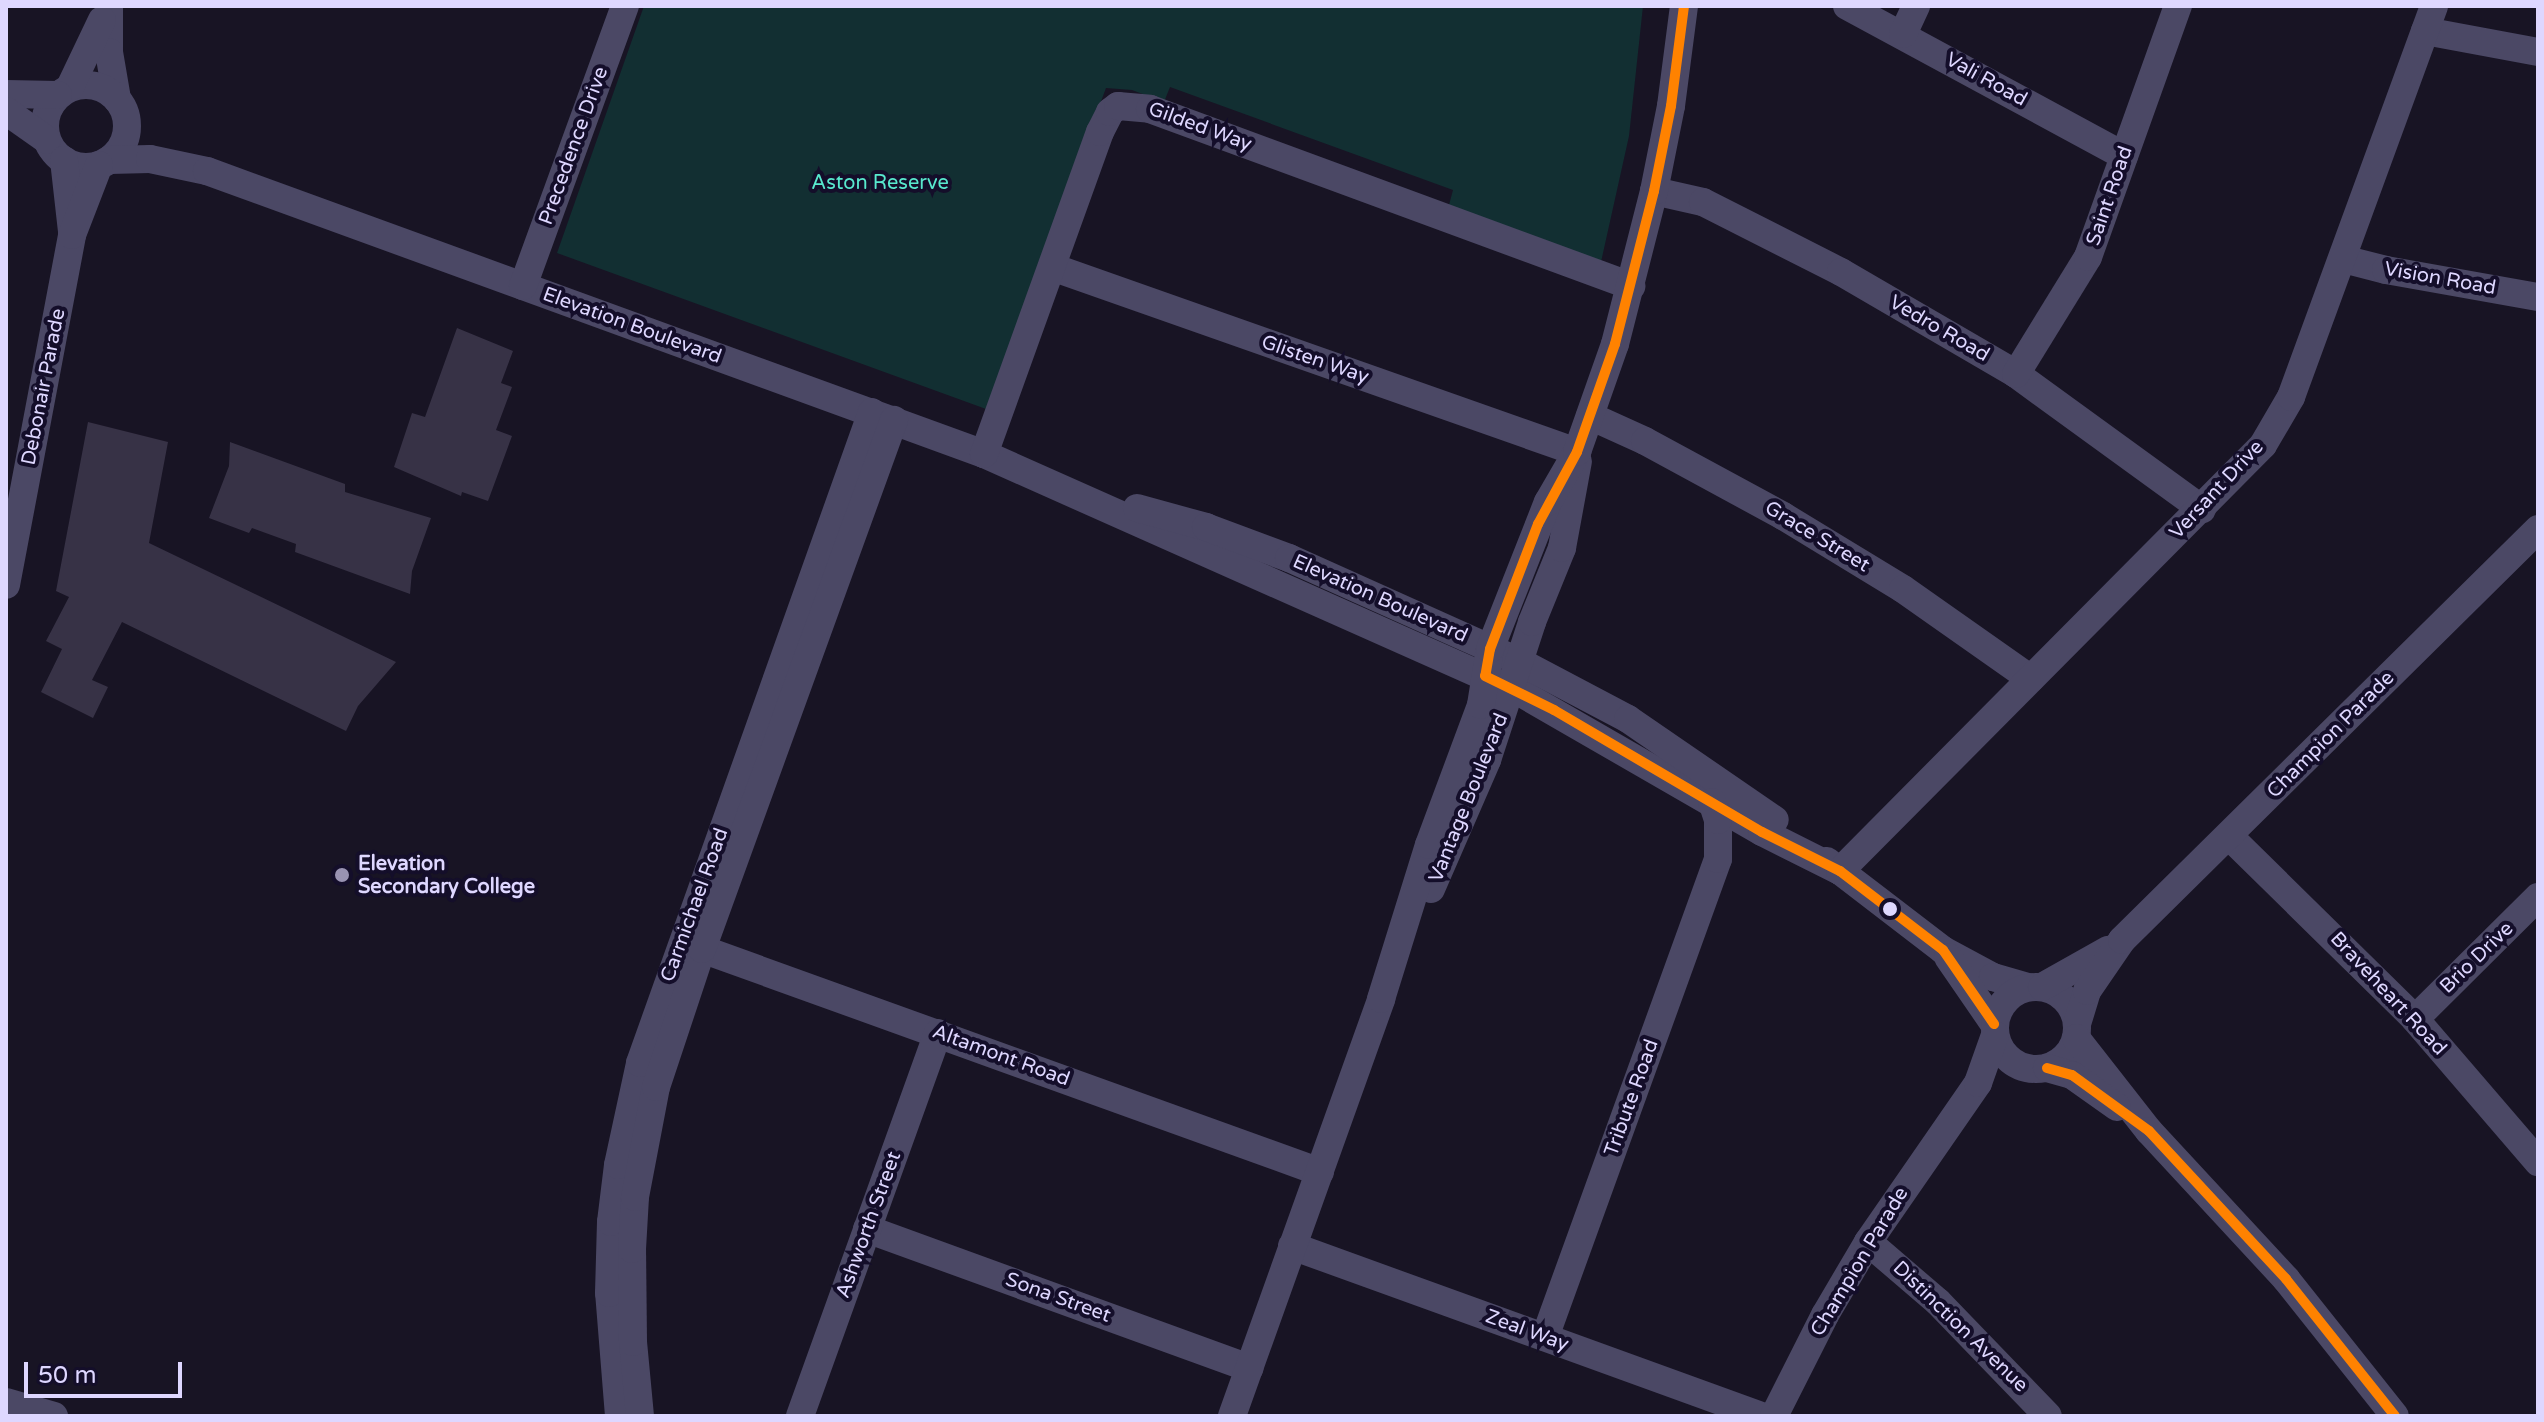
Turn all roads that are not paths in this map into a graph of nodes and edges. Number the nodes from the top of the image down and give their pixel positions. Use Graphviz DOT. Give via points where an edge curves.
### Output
graph roads {
  1 [pos="108,6"];
  2 [pos="625,6"];
  3 [pos="1684,6"];
  4 [pos="1847,6"];
  5 [pos="1916,6"];
  6 [pos="2178,6"];
  7 [pos="2429,19"];
  8 [pos="1903,34"];
  9 [pos="2538,52"];
  10 [pos="64,91"];
  11 [pos="6,94"];
  12 [pos="121,105"];
  13 [pos="6,111"];
  14 [pos="55,150"];
  15 [pos="2124,156"];
  16 [pos="104,163"];
  17 [pos="207,171"];
  18 [pos="1654,191"];
  19 [pos="72,235"];
  20 [pos="2343,259"];
  21 [pos="1052,267"];
  22 [pos="523,286"];
  23 [pos="1631,286"];
  24 [pos="2538,297"];
  25 [pos="2016,374"];
  26 [pos="883,416"];
  27 [pos="1590,416"];
  28 [pos="1577,452"];
  29 [pos="984,454"];
  30 [pos="2202,509"];
  31 [pos="2538,529"];
  32 [pos="6,585"];
  33 [pos="1487,663"];
  34 [pos="1516,676"];
  35 [pos="2031,679"];
  36 [pos="1712,802"];
  37 [pos="1762,832"];
  38 [pos="2229,836"];
  39 [pos="1718,859"];
  40 [pos="1840,871"];
  41 [pos="2538,897"];
  42 [pos="2122,940"];
  43 [pos="692,945"];
  44 [pos="1943,950"];
  45 [pos="2035,987"];
  46 [pos="1381,999"];
  47 [pos="2415,1019"];
  48 [pos="1994,1030"];
  49 [pos="2077,1031"];
  50 [pos="938,1033"];
  51 [pos="2040,1069"];
  52 [pos="1958,1115"];
  53 [pos="2149,1131"];
  54 [pos="2538,1162"];
  55 [pos="1320,1172"];
  56 [pos="867,1229"];
  57 [pos="1868,1242"];
  58 [pos="1292,1246"];
  59 [pos="1545,1337"];
  60 [pos="1249,1368"];
  61 [pos="6,1402"];
  62 [pos="54,1416"];
  63 [pos="619,1416"];
  64 [pos="640,1416"];
  65 [pos="800,1416"];
  66 [pos="1232,1416"];
  67 [pos="1761,1416"];
  68 [pos="1774,1416"];
  69 [pos="2048,1416"];
  70 [pos="2395,1416"];
  1 -- 10 [label="street" via="81,71"];
  1 -- 12 [label="street" via="109,52"];
  2 -- 22 [label="street, Precedence Drive"];
  3 -- 18 [label="street, Vantage Boulevard"];
  4 -- 8 [label="street, Vali Road"];
  5 -- 8 [label="street"];
  6 -- 15 [label="street, Saint Road"];
  7 -- 9 [label="street"];
  7 -- 20 [label="street, Versant Drive"];
  8 -- 15 [label="street, Vali Road"];
  10 -- 11 [label="street"];
  10 -- 12 [label="street" via="96,85"];
  10 -- 14 [label="street" via="45,116"];
  12 -- 16 [label="street" via="128,127 124,142"];
  12 -- 17 [label="street, Elevation Boulevard" via="155,143"];
  13 -- 14 [label="street"];
  14 -- 16 [label="street" via="87,167"];
  14 -- 19 [label="street, Debonair Parade"];
  15 -- 25 [label="street, Saint Road" via="2088,257"];
  16 -- 17 [label="street, Elevation Boulevard" via="150,159"];
  16 -- 19 [label="street, Debonair Parade"];
  17 -- 22 [label="street, Elevation Boulevard"];
  18 -- 23 [label="street, Vantage Boulevard"];
  18 -- 25 [label="street, Vedro Road" via="1721,210 1841,272"];
  19 -- 32 [label="street, Debonair Parade"];
  20 -- 24 [label="street, Vision Road"];
  20 -- 30 [label="street, Versant Drive" via="2280,419 2244,467"];
  21 -- 23 [label="street, Gilded Way" via="1104,123 1118,106 1130,104"];
  21 -- 28 [label="street, Glisten Way"];
  21 -- 29 [label="street, Gilded Way"];
  22 -- 26 [label="street, Elevation Boulevard"];
  23 -- 27 [label="street, Vantage Boulevard"];
  25 -- 30 [label="street, Vedro Road"];
  26 -- 29 [label="street, Elevation Boulevard"];
  26 -- 43 [label="street, Carmichael Road"];
  27 -- 28 [label="street, Vantage Boulevard"];
  27 -- 35 [label="street, Grace Street" via="1830,544"];
  28 -- 33 [label="street, Vantage Boulevard" via="1543,513"];
  28 -- 34 [label="street, Vantage Boulevard" via="1562,548"];
  29 -- 33 [label="street, Elevation Boulevard" via="1056,484 1206,527 1289,558"];
  30 -- 35 [label="street, Versant Drive"];
  31 -- 38 [label="street, Champion Parade"];
  33 -- 34 [label="street, Elevation Boulevard"];
  33 -- 46 [label="street, Vantage Boulevard" via="1481,705 1429,845"];
  34 -- 36 [label="street, Elevation Boulevard"];
  34 -- 40 [label="street, Elevation Boulevard" via="1593,698 1786,828"];
  34 -- 46 [label="street, Vantage Boulevard" via="1487,760"];
  35 -- 40 [label="street, Versant Drive"];
  36 -- 37 [label="street, Elevation Boulevard"];
  36 -- 39 [label="street" via="1718,820"];
  37 -- 39 [label="street" via="1746,833"];
  37 -- 40 [label="street, Elevation Boulevard"];
  38 -- 42 [label="street, Champion Parade"];
  38 -- 47 [label="street, Braveheart Road"];
  39 -- 59 [label="street, Tribute Road"];
  40 -- 44 [label="street, Elevation Boulevard"];
  41 -- 47 [label="street, Brio Drive"];
  42 -- 45 [label="street, Champion Parade"];
  42 -- 49 [label="street, Champion Parade" via="2087,991"];
  43 -- 50 [label="street, Altamont Road"];
  43 -- 63 [label="street, Carmichael Road" via="640,1063 618,1165 609,1293"];
  43 -- 64 [label="street, Carmichael Road" via="635,1197 631,1284"];
  44 -- 45 [label="street, Elevation Boulevard" via="1993,977"];
  44 -- 48 [label="street, Elevation Boulevard"];
  45 -- 48 [label="street" via="2005,1000"];
  45 -- 49 [label="street" via="2066,999"];
  46 -- 55 [label="street, Vantage Boulevard"];
  47 -- 54 [label="street, Braveheart Road"];
  48 -- 51 [label="street" via="2008,1059"];
  48 -- 52 [label="street, Champion Parade" via="1988,1063"];
  49 -- 51 [label="street" via="2060,1062"];
  49 -- 53 [label="street"];
  50 -- 55 [label="street, Altamont Road"];
  50 -- 56 [label="street, Ashworth Street"];
  51 -- 52 [label="street, Champion Parade" via="2007,1079"];
  51 -- 53 [label="street" via="2072,1075"];
  52 -- 57 [label="street, Champion Parade"];
  53 -- 70 [label="street" via="2286,1279"];
  55 -- 58 [label="street, Vantage Boulevard"];
  56 -- 60 [label="street, Sona Street"];
  56 -- 65 [label="street, Ashworth Street"];
  57 -- 68 [label="street, Champion Parade"];
  57 -- 69 [label="street, Distinction Avenue" via="1938,1302"];
  58 -- 59 [label="street, Zeal Way"];
  58 -- 60 [label="street, Vantage Boulevard"];
  59 -- 67 [label="street, Zeal Way"];
  60 -- 66 [label="street, Vantage Boulevard"];
  61 -- 62 [label="street"];
}
